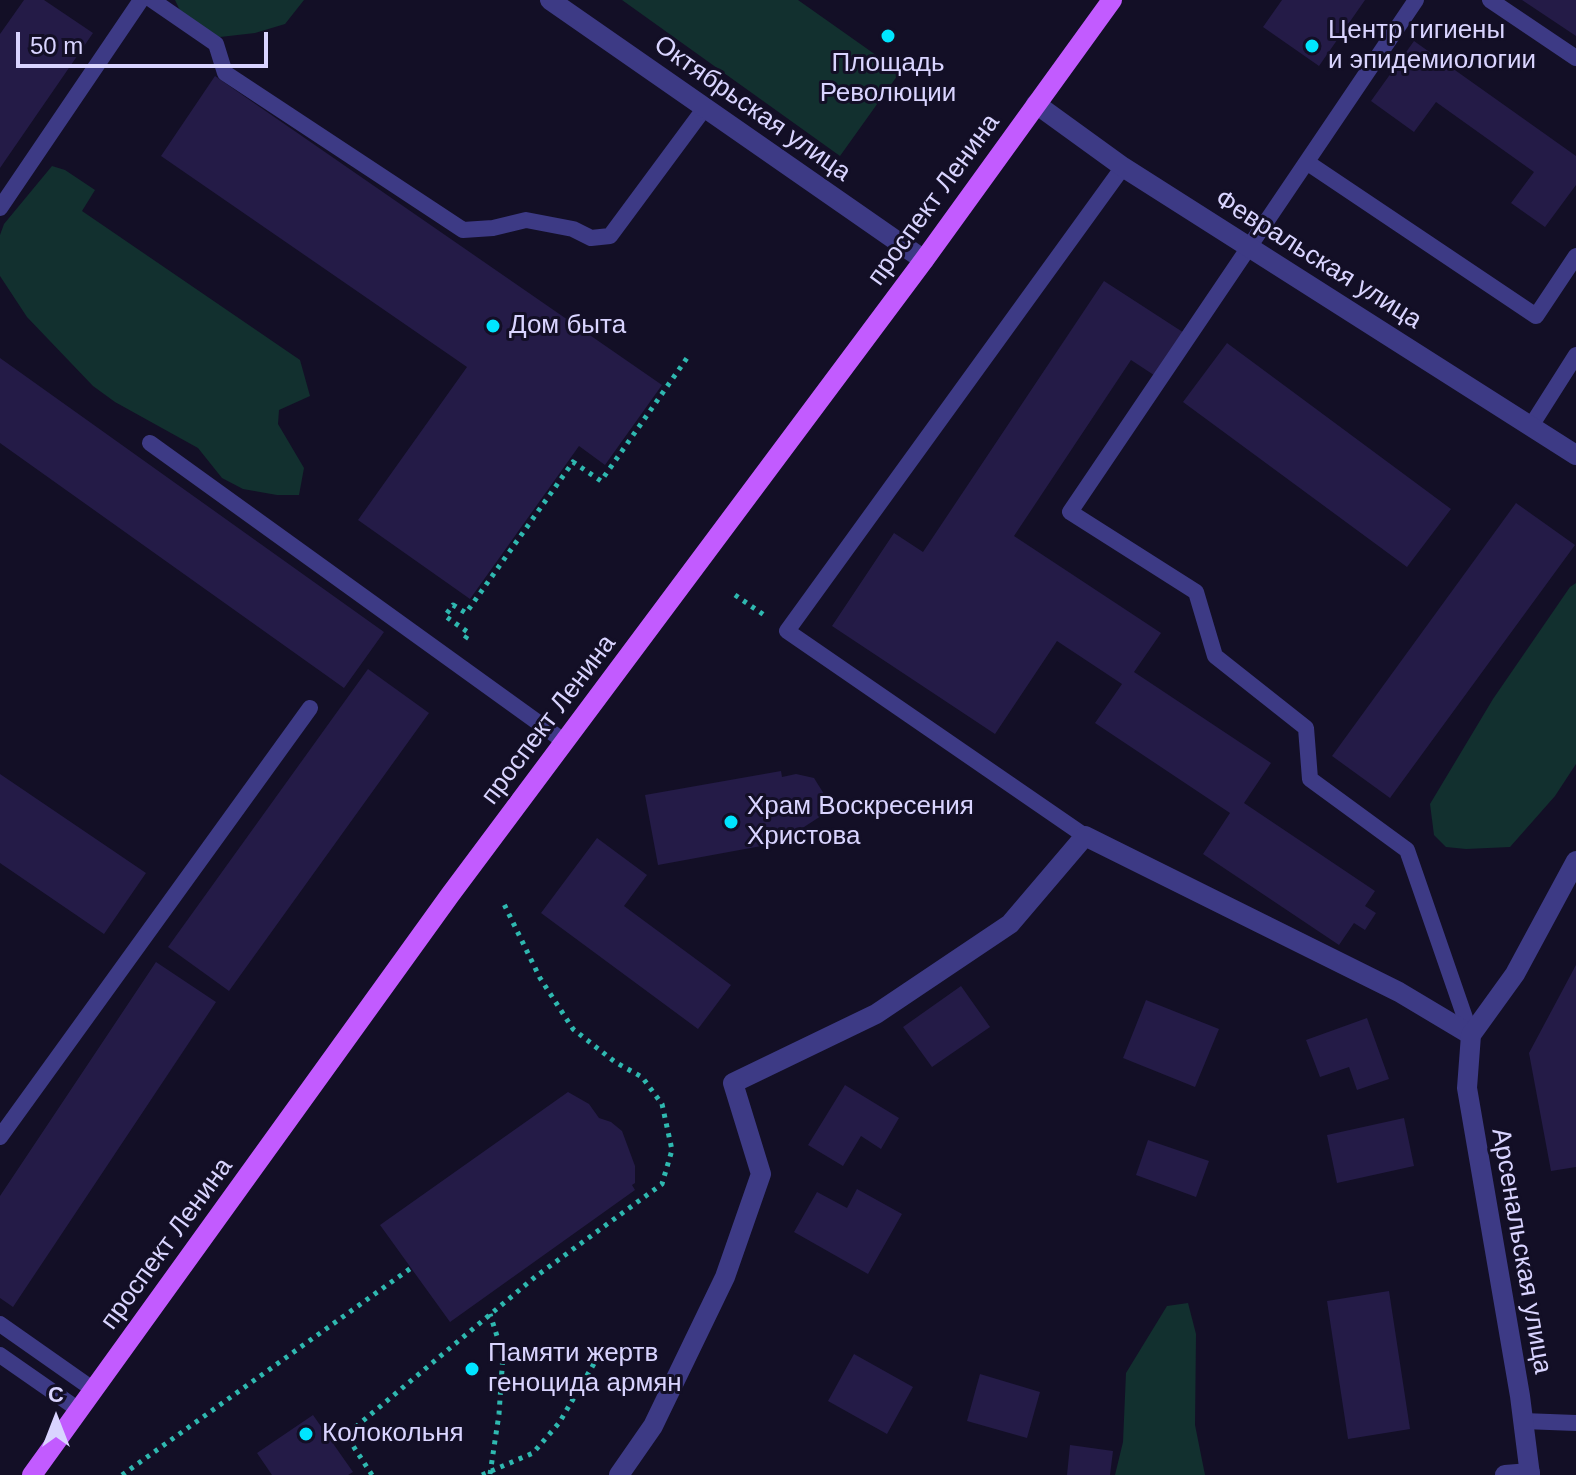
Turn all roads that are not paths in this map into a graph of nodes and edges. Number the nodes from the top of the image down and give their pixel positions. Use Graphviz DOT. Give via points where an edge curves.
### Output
graph roads {
  1 [pos="141,0"];
  2 [pos="152,0"];
  3 [pos="550,0"];
  4 [pos="1112,0"];
  5 [pos="1416,0"];
  6 [pos="1490,0"];
  7 [pos="1576,58"];
  8 [pos="1036,104"];
  9 [pos="704,109"];
  10 [pos="1308,163"];
  11 [pos="1123,167"];
  12 [pos="0,208"];
  13 [pos="1249,247"];
  14 [pos="1576,256"];
  15 [pos="924,260"];
  16 [pos="1576,355"];
  17 [pos="1531,426"];
  18 [pos="150,443"];
  19 [pos="1576,455"];
  20 [pos="310,708"];
  21 [pos="565,742"];
  22 [pos="1085,836"];
  23 [pos="1576,861"];
  24 [pos="1471,1035"];
  25 [pos="0,1137"];
  26 [pos="0,1324"];
  27 [pos="0,1355"];
  28 [pos="94,1390"];
  29 [pos="79,1410"];
  30 [pos="1523,1421"];
  31 [pos="1576,1423"];
  32 [pos="1530,1474"];
  33 [pos="32,1475"];
  34 [pos="619,1475"];
  35 [pos="1505,1475"];
  1 -- 12 [label="lane"];
  2 -- 9 [label="lane" via="216,44 225,73 463,230 526,220 591,238 610,236"];
  3 -- 9 [label="street, Октябрьская улица"];
  4 -- 8 [label="main road, проспект Ленина"];
  5 -- 10 [label="lane"];
  6 -- 7 [label="lane"];
  8 -- 11 [label="street, Февральская улица"];
  8 -- 15 [label="main road, проспект Ленина"];
  9 -- 15 [label="street, Октябрьская улица"];
  10 -- 13 [label="lane"];
  10 -- 14 [label="lane" via="1536,316"];
  11 -- 13 [label="street, Февральская улица"];
  11 -- 22 [label="lane" via="787,631"];
  13 -- 17 [label="street, Февральская улица"];
  13 -- 24 [label="lane" via="1070,512 1196,592 1215,656 1306,728 1310,779 1407,850"];
  15 -- 21 [label="main road, проспект Ленина"];
  16 -- 17 [label="lane"];
  17 -- 19 [label="street, Февральская улица"];
  18 -- 21 [label="lane"];
  20 -- 25 [label="lane"];
  21 -- 28 [label="main road, проспект Ленина"];
  22 -- 24 [label="street" via="1399,992"];
  22 -- 34 [label="street" via="1010,924 876,1014 733,1083 761,1174 719,1290 653,1426"];
  23 -- 24 [label="street" via="1515,974"];
  24 -- 30 [label="street, Арсенальская улица" via="1467,1088"];
  26 -- 28 [label="lane"];
  27 -- 29 [label="lane"];
  28 -- 29 [label="main road, проспект Ленина"];
  29 -- 33 [label="main road, проспект Ленина"];
  30 -- 31 [label="lane"];
  30 -- 32 [label="street, Арсенальская улица"];
  32 -- 35 [label="street"];
}
